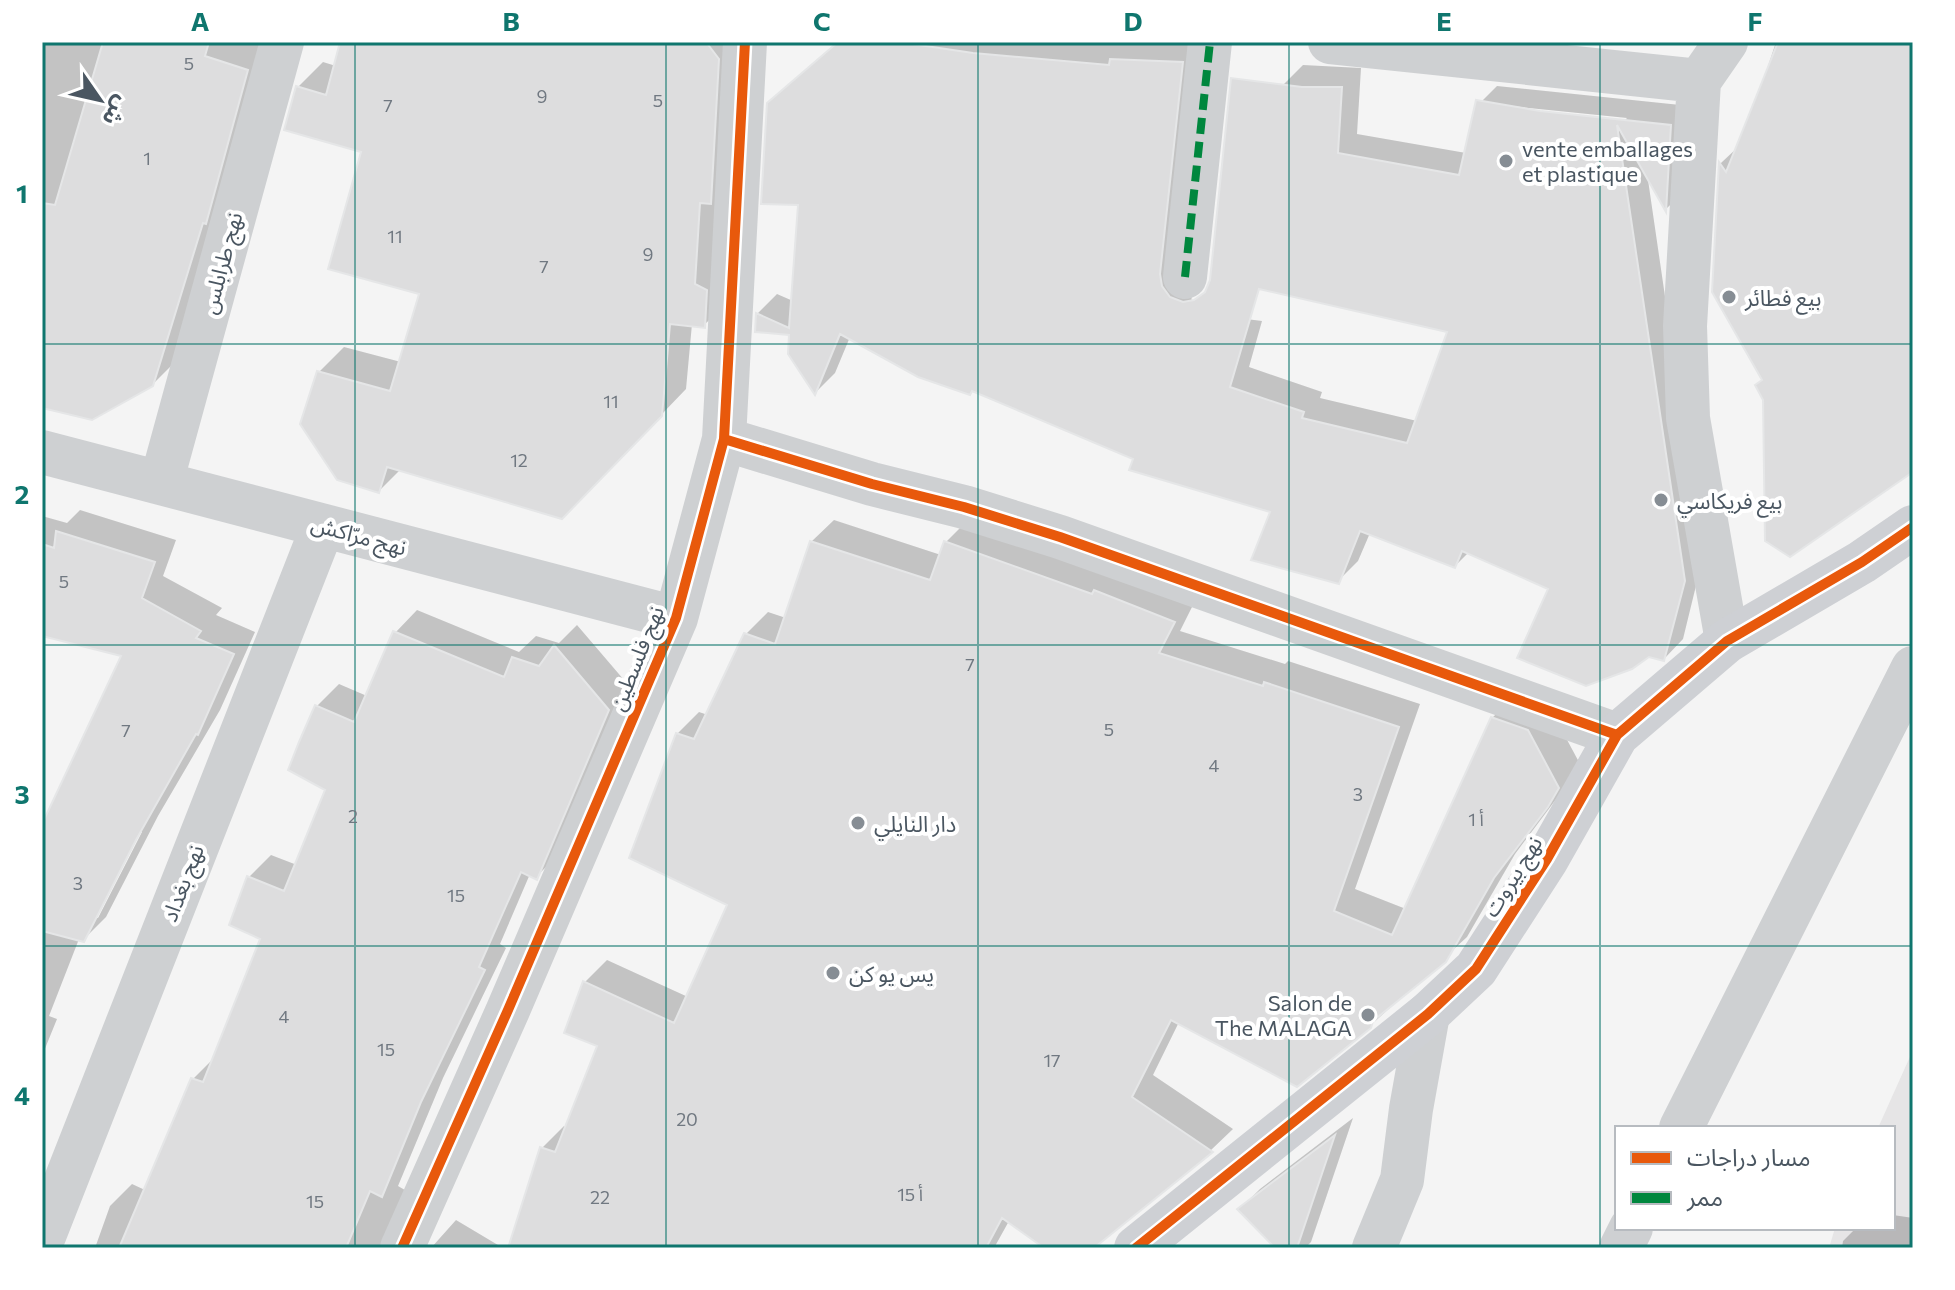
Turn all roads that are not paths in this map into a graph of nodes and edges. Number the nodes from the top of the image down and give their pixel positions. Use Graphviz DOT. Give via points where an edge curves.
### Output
graph roads {
  1 [pos="282,42"];
  2 [pos="745,42"];
  3 [pos="1210,42"];
  4 [pos="1330,42"];
  5 [pos="1726,42"];
  6 [pos="1699,81"];
  7 [pos="1185,277"];
  8 [pos="724,439"];
  9 [pos="42,452"];
  10 [pos="161,483"];
  11 [pos="323,526"];
  12 [pos="1913,527"];
  13 [pos="676,618"];
  14 [pos="1727,641"];
  15 [pos="1913,668"];
  16 [pos="1617,735"];
  17 [pos="1428,1014"];
  18 [pos="1682,1126"];
  19 [pos="1630,1230"];
  20 [pos="42,1241"];
  21 [pos="402,1248"];
  22 [pos="1136,1248"];
  23 [pos="1374,1248"];
  24 [pos="1621,1248"];
  1 -- 10 [label="street, نهج طرابلس"];
  2 -- 8 [label="street, نهج فلسطين"];
  3 -- 7 [label="street"];
  4 -- 6 [label="street"];
  5 -- 6 [label="street"];
  6 -- 14 [label="street" via="1685,326 1688,418"];
  8 -- 13 [label="street, نهج فلسطين"];
  8 -- 16 [label="street" via="1060,537"];
  9 -- 10 [label="street, نهج مرّاكش"];
  10 -- 11 [label="street, نهج مرّاكش"];
  11 -- 13 [label="street, نهج مرّاكش"];
  11 -- 20 [label="street, نهج بغداد"];
  12 -- 14 [label="street, نهج بيروت"];
  13 -- 21 [label="street, نهج فلسطين"];
  14 -- 16 [label="street, نهج بيروت"];
  15 -- 18 [label="street"];
  16 -- 17 [label="street, نهج بيروت" via="1547,859 1476,969"];
  17 -- 22 [label="street, نهج بيروت"];
  17 -- 23 [label="street" via="1402,1180"];
  19 -- 24 [label="street"];
}
